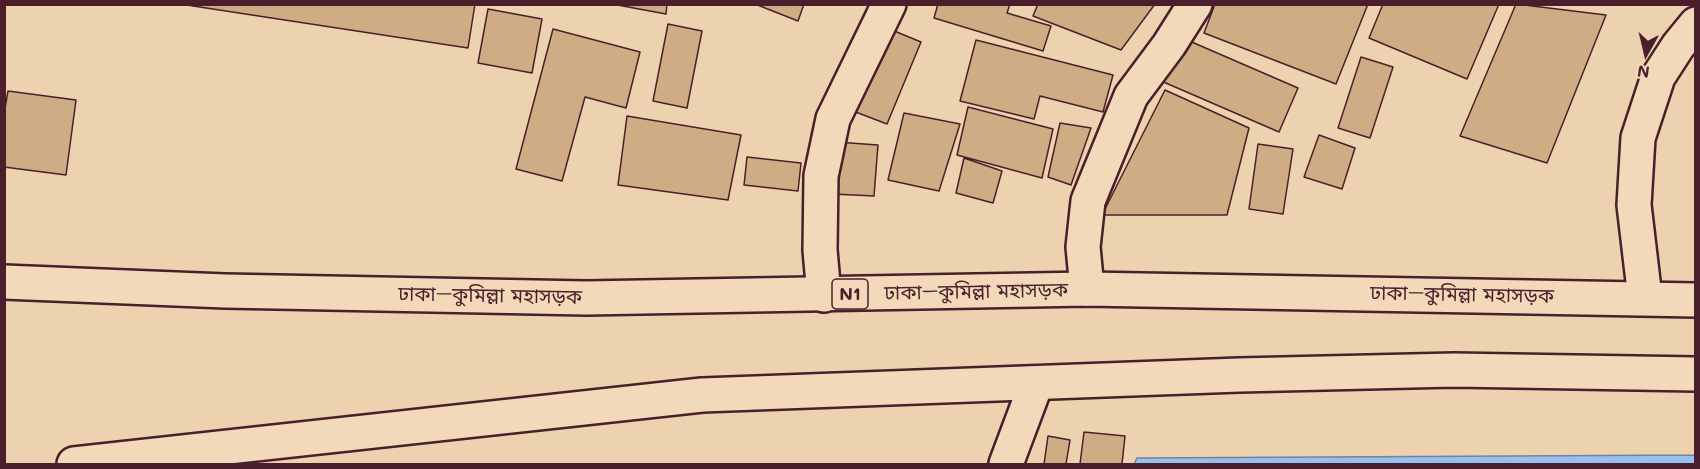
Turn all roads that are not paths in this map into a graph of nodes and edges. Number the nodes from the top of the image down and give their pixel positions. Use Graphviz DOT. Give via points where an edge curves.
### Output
graph roads {
  1 [pos="889,4"];
  2 [pos="1195,4"];
  3 [pos="1695,24"];
  4 [pos="4,282"];
  5 [pos="1088,289"];
  6 [pos="824,295"];
  7 [pos="1645,298"];
  8 [pos="1695,300"];
  9 [pos="1695,375"];
  10 [pos="1036,384"];
  11 [pos="74,465"];
  12 [pos="1006,465"];
  1 -- 6 [label="main road" via="833,119 820,176"];
  2 -- 5 [label="main road" via="1131,96 1088,201 1083,247"];
  3 -- 7 [label="main road" via="1658,76 1638,138 1634,205"];
  4 -- 6 [label="main road, ঢাকা–কুমিল্লা মহাসড়ক / N1" via="225,291 574,297"];
  5 -- 6 [label="main road, ঢাকা–কুমিল্লা মহাসড়ক / N1"];
  5 -- 7 [label="main road, ঢাকা–কুমিল্লা মহাসড়ক / N1"];
  7 -- 8 [label="main road, ঢাকা–কুমিল্লা মহাসড়ক / N1"];
  9 -- 10 [label="main road" via="1454,370"];
  10 -- 11 [label="main road" via="702,395"];
  10 -- 12 [label="main road"];
}
